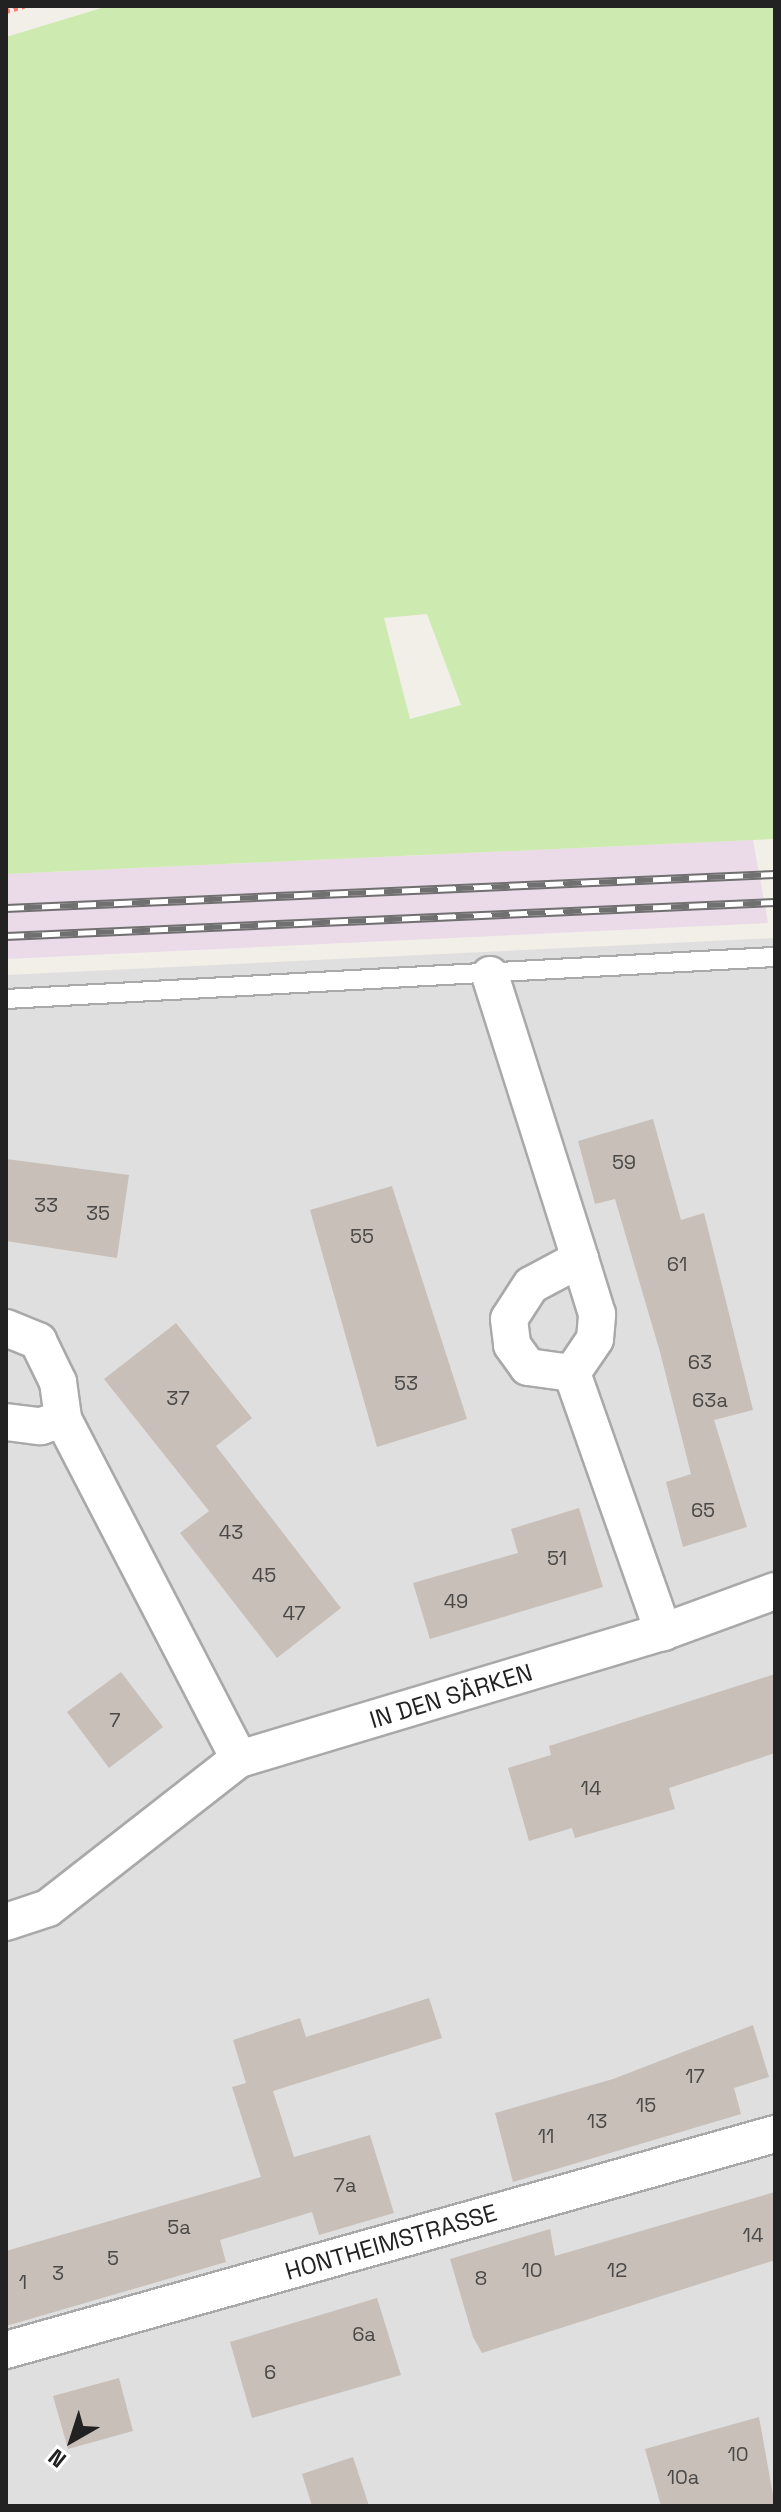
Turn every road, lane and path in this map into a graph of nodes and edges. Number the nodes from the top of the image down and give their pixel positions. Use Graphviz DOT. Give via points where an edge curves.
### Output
graph roads {
  1 [pos="24,6"];
  2 [pos="6,11"];
  3 [pos="775,957"];
  4 [pos="490,975"];
  5 [pos="6,999"];
  6 [pos="580,1259"];
  7 [pos="6,1328"];
  8 [pos="572,1373"];
  9 [pos="63,1419"];
  10 [pos="6,1422"];
  11 [pos="775,1591"];
  12 [pos="663,1632"];
  13 [pos="239,1759"];
  14 [pos="6,1922"];
  15 [pos="775,2134"];
  16 [pos="6,2350"];
  1 -- 2 [label="path"];
  3 -- 4 [label="lane"];
  4 -- 5 [label="lane"];
  4 -- 6 [label="street"];
  6 -- 8 [label="street" via="597,1314 595,1339"];
  6 -- 8 [label="street" via="531,1285 509,1319 512,1345 528,1367"];
  7 -- 9 [label="street" via="38,1341 58,1382"];
  8 -- 12 [label="street"];
  9 -- 10 [label="street" via="41,1426"];
  9 -- 13 [label="street"];
  11 -- 12 [label="street, IN DEN SÄRKEN"];
  12 -- 13 [label="street, IN DEN SÄRKEN"];
  13 -- 14 [label="street, IN DEN SÄRKEN" via="48,1908"];
  15 -- 16 [label="street, HONTHEIMSTRASSE"];
}
